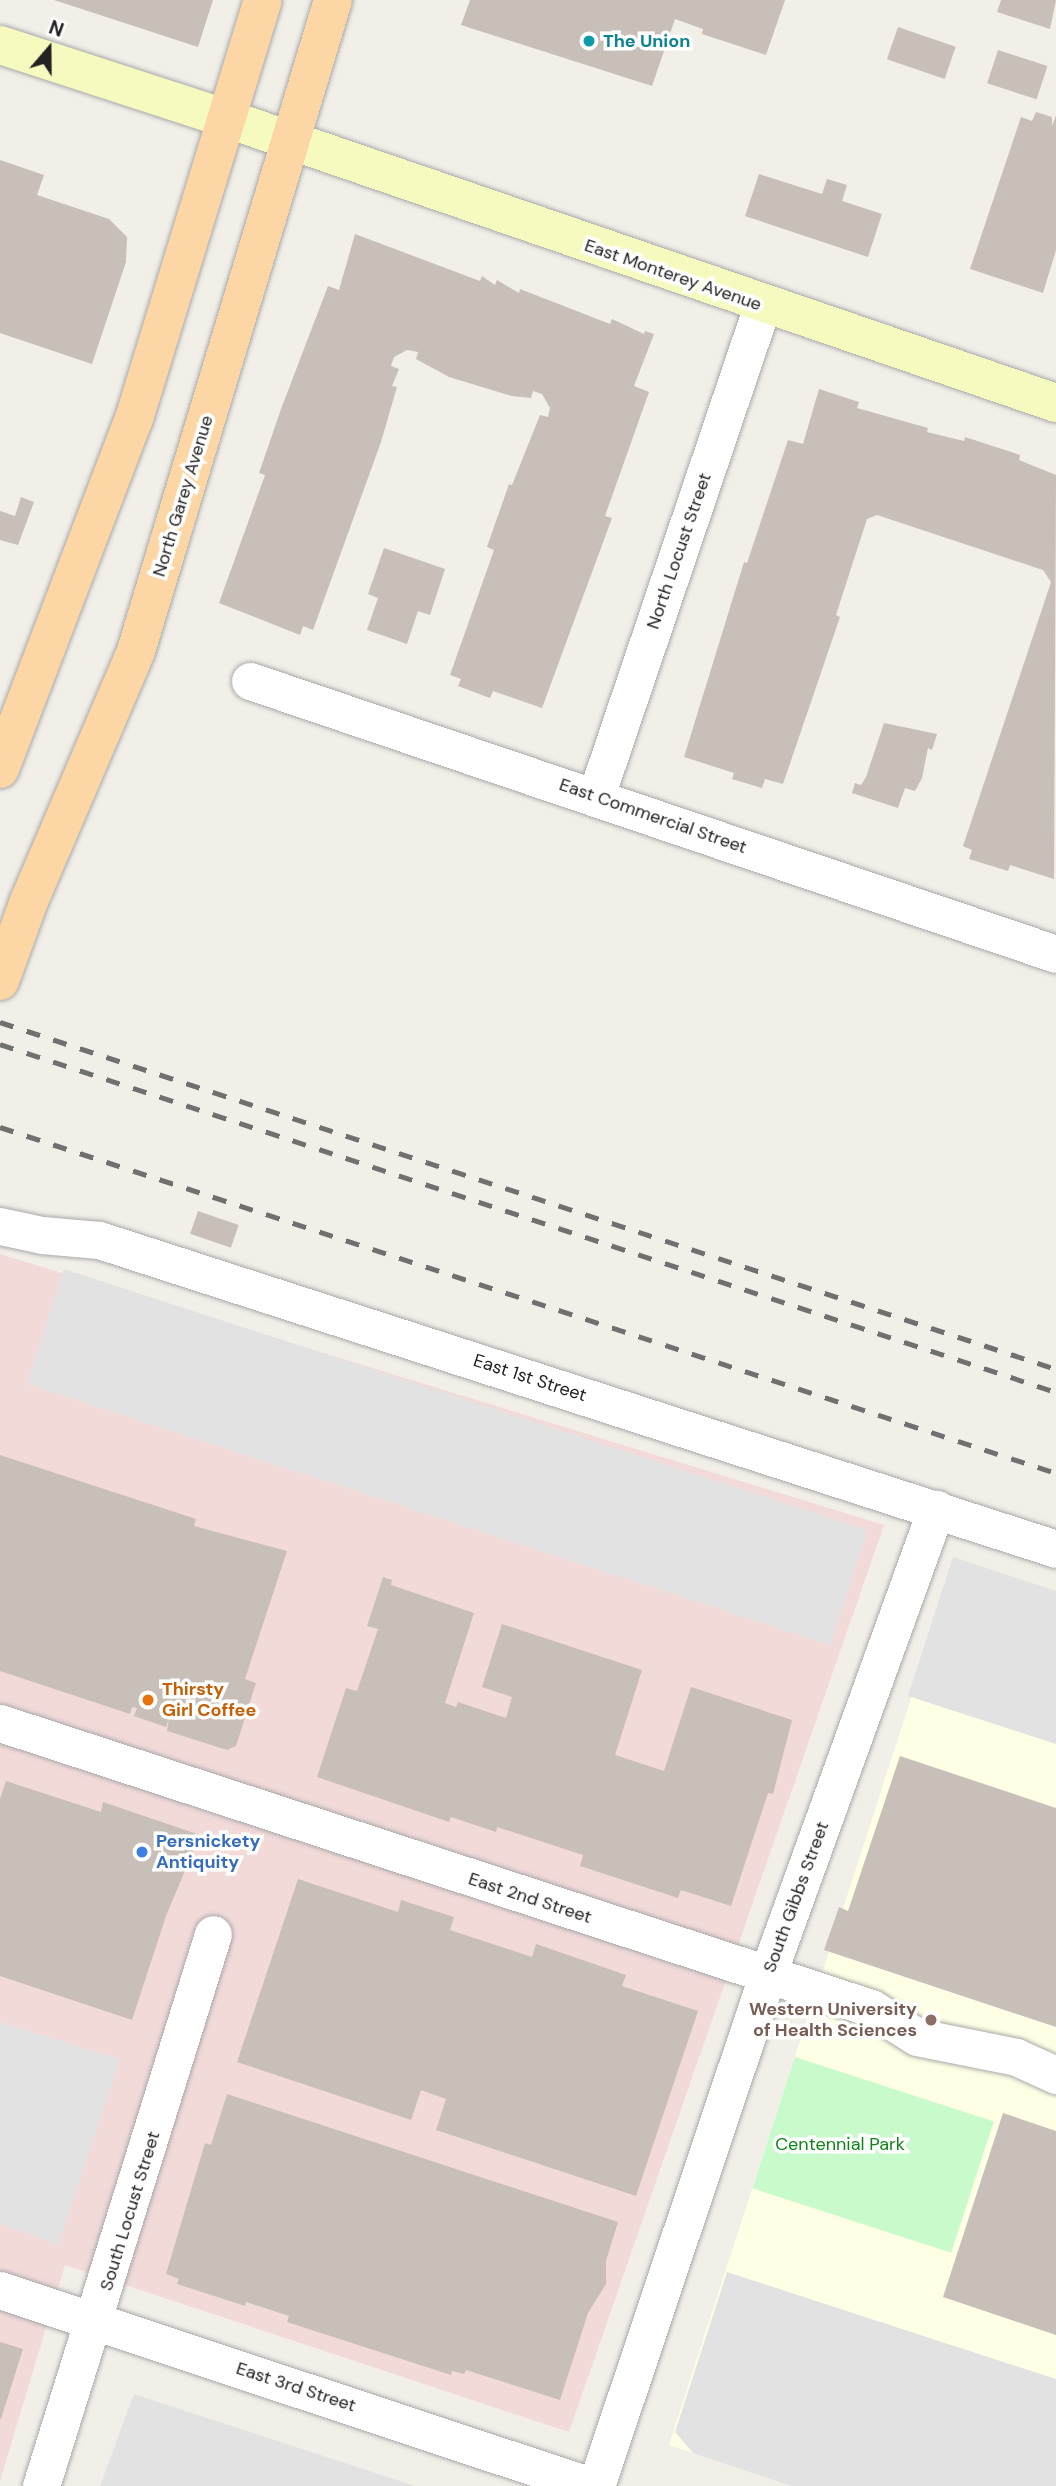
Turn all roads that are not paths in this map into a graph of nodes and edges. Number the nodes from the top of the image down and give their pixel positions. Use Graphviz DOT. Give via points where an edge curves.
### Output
graph roads {
  1 [pos="263,0"];
  2 [pos="333,0"];
  3 [pos="0,45"];
  4 [pos="225,118"];
  5 [pos="292,143"];
  6 [pos="762,306"];
  7 [pos="1056,403"];
  8 [pos="250,681"];
  9 [pos="0,769"];
  10 [pos="596,796"];
  11 [pos="1056,954"];
  12 [pos="0,981"];
  13 [pos="0,1226"];
  14 [pos="936,1510"];
  15 [pos="1056,1549"];
  16 [pos="0,1723"];
  17 [pos="213,1934"];
  18 [pos="767,1976"];
  19 [pos="1056,2075"];
  20 [pos="0,2290"];
  21 [pos="96,2321"];
  22 [pos="41,2486"];
  23 [pos="593,2486"];
  1 -- 4 [label="main road"];
  2 -- 5 [label="main road, North Garey Avenue"];
  3 -- 4 [label="street, East Monterey Avenue"];
  4 -- 5 [label="street, East Monterey Avenue"];
  4 -- 9 [label="main road" via="134,419"];
  5 -- 6 [label="street, East Monterey Avenue"];
  5 -- 12 [label="main road, North Garey Avenue" via="136,651 29,901"];
  6 -- 7 [label="street, East Monterey Avenue"];
  6 -- 10 [label="street, North Locust Street"];
  8 -- 10 [label="street, East Commercial Street"];
  10 -- 11 [label="street, East Commercial Street"];
  13 -- 14 [label="street, East 1st Street" via="99,1240"];
  14 -- 15 [label="street, East 1st Street"];
  14 -- 18 [label="street, South Gibbs Street"];
  16 -- 18 [label="street, East 2nd Street"];
  17 -- 21 [label="street, South Locust Street"];
  18 -- 19 [label="street, East 2nd Street" via="871,2008 917,2037 1016,2057"];
  18 -- 23 [label="street, South Gibbs Street"];
  20 -- 21 [label="street, East 3rd Street"];
  21 -- 22 [label="street, South Locust Street"];
  21 -- 23 [label="street, East 3rd Street"];
}
